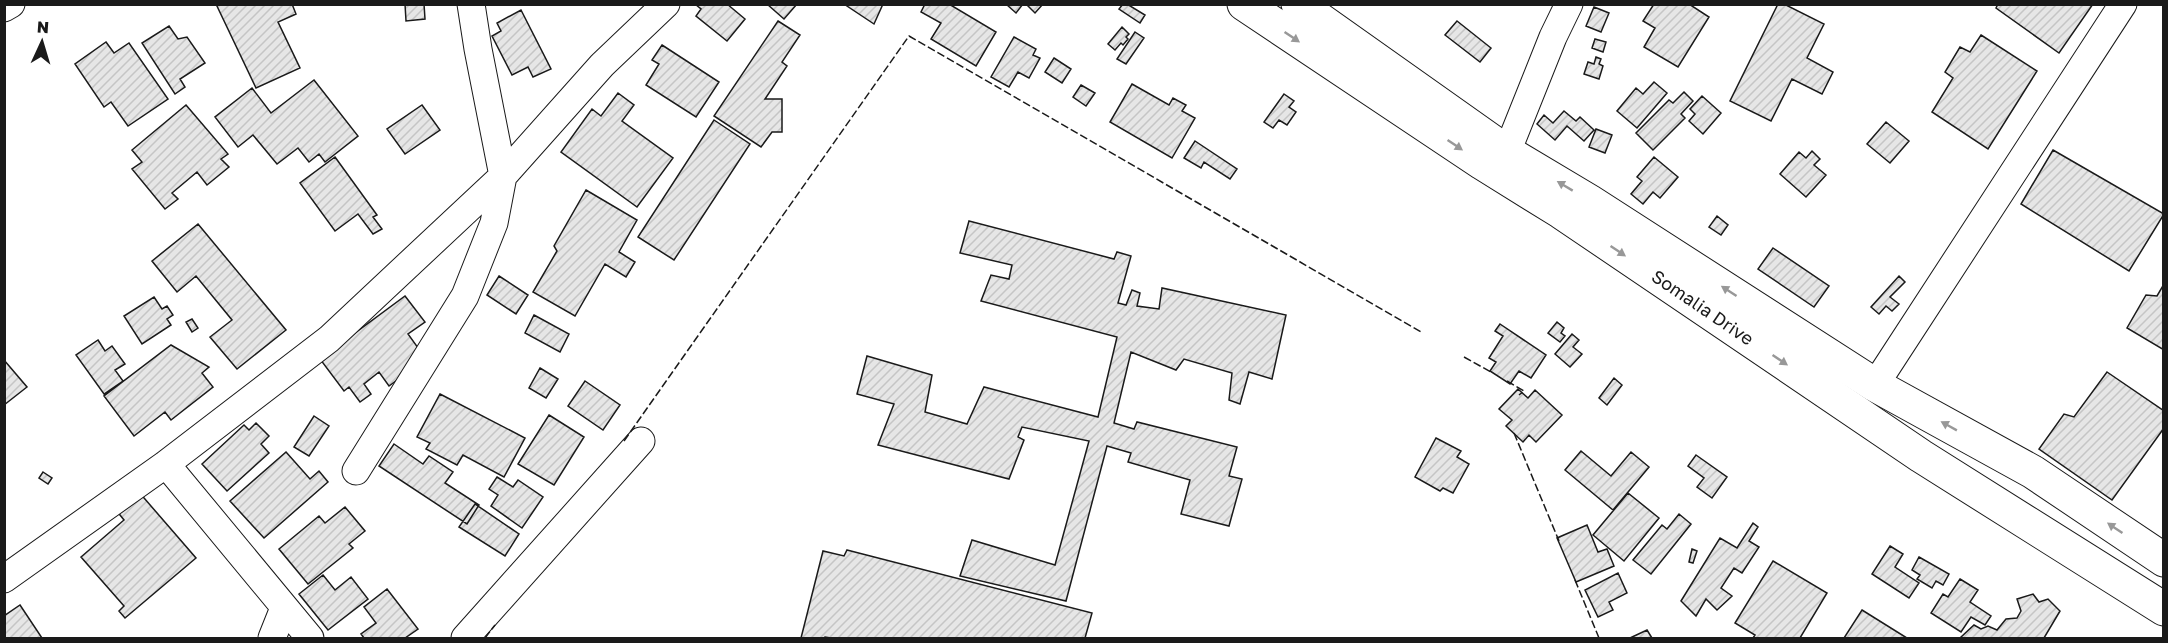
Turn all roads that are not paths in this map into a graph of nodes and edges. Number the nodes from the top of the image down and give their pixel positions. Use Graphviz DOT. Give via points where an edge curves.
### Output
graph roads {
  1 [pos="11,4"];
  2 [pos="471,4"];
  3 [pos="666,4"];
  4 [pos="1244,4"];
  5 [pos="1298,4"];
  6 [pos="1569,4"];
  7 [pos="2123,4"];
  8 [pos="4,8"];
  9 [pos="1507,153"];
  10 [pos="503,176"];
  11 [pos="1875,385"];
  12 [pos="641,441"];
  13 [pos="166,464"];
  14 [pos="356,471"];
  15 [pos="2163,560"];
  16 [pos="4,579"];
  17 [pos="284,608"];
  18 [pos="2163,609"];
  19 [pos="272,639"];
  20 [pos="310,639"];
  21 [pos="465,639"];
  1 -- 8 [label="street"];
  2 -- 10 [label="street"];
  3 -- 10 [label="street" via="602,65"];
  4 -- 18 [label="main road, Somalia Drive, one-way" via="1561,212 1921,456"];
  5 -- 9 [label="main road, Somalia Drive"];
  6 -- 9 [label="street"];
  7 -- 11 [label="street"];
  11 -- 9 [label="main road, Somalia Drive, one-way" via="1589,201"];
  10 -- 13 [label="street" via="329,339"];
  10 -- 14 [label="street" via="494,223 465,296"];
  15 -- 11 [label="main road, Somalia Drive, one-way" via="2033,472"];
  12 -- 21 [label="street"];
  13 -- 16 [label="street"];
  13 -- 17 [label="street"];
  17 -- 19 [label="street"];
  17 -- 20 [label="street"];
}
